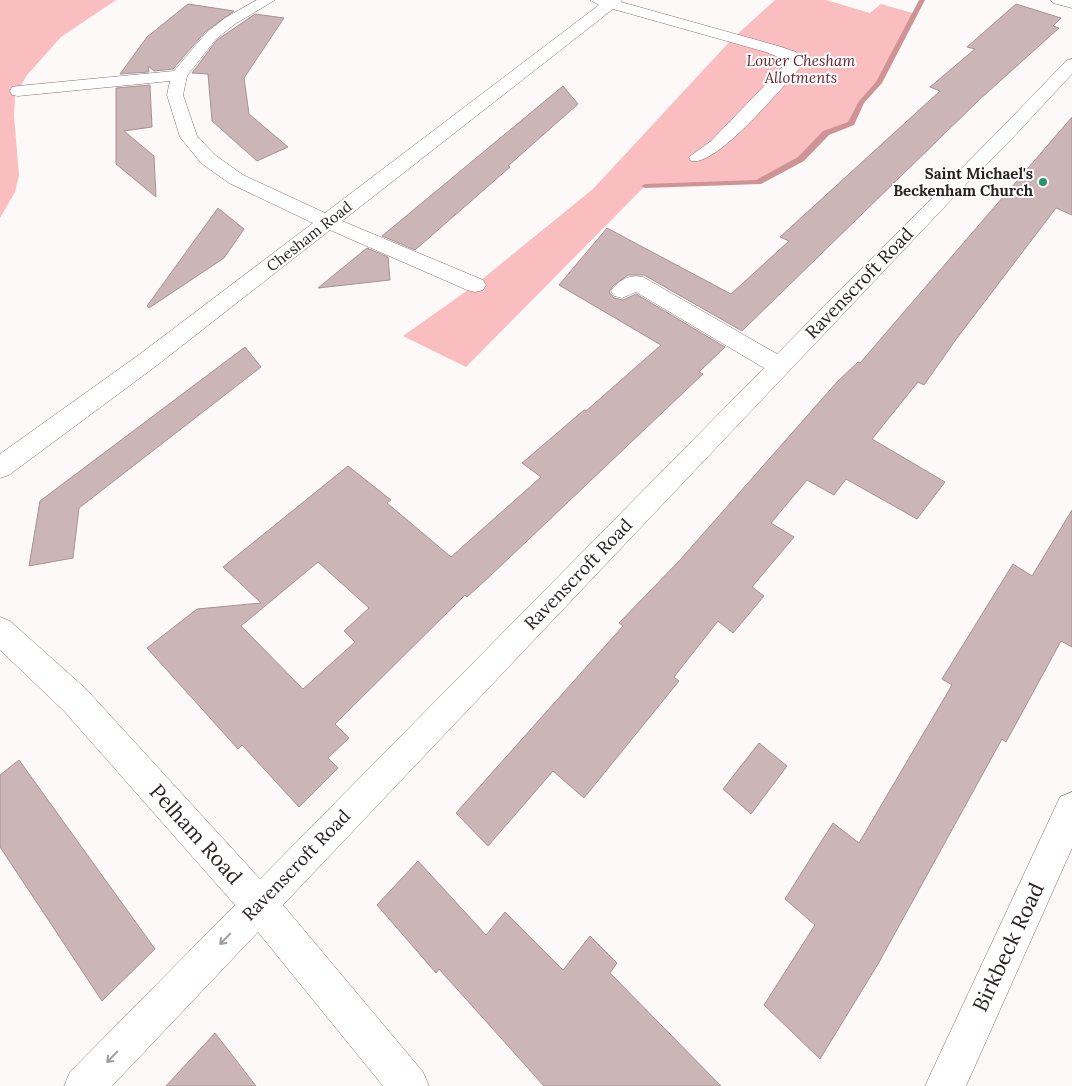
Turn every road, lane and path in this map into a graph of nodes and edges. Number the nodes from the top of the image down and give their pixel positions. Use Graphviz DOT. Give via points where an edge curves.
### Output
graph roads {
  1 [pos="268,0"];
  2 [pos="1058,0"];
  3 [pos="607,1"];
  4 [pos="1072,4"];
  5 [pos="1072,64"];
  6 [pos="179,75"];
  7 [pos="18,90"];
  8 [pos="698,157"];
  9 [pos="328,222"];
  10 [pos="475,285"];
  11 [pos="622,291"];
  12 [pos="779,366"];
  13 [pos="0,468"];
  14 [pos="0,631"];
  15 [pos="1072,809"];
  16 [pos="258,904"];
  17 [pos="84,1086"];
  18 [pos="410,1086"];
  19 [pos="945,1086"];
  1 -- 6 [label="street" via="211,36"];
  2 -- 4 [label="street"];
  3 -- 8 [label="street" via="772,48 790,54 796,60 717,145"];
  3 -- 9 [label="street, Chesham Road"];
  5 -- 12 [label="street, Ravenscroft Road"];
  6 -- 7 [label="street"];
  6 -- 9 [label="street" via="175,95 180,116 190,137 208,159 236,179"];
  9 -- 10 [label="street"];
  9 -- 13 [label="street, Chesham Road"];
  11 -- 12 [label="street" via="635,282"];
  12 -- 16 [label="street, Ravenscroft Road"];
  14 -- 16 [label="street, Pelham Road" via="75,700"];
  15 -- 19 [label="street, Birkbeck Road"];
  16 -- 17 [label="street, Ravenscroft Road, one-way"];
  16 -- 18 [label="street, Pelham Road"];
}
